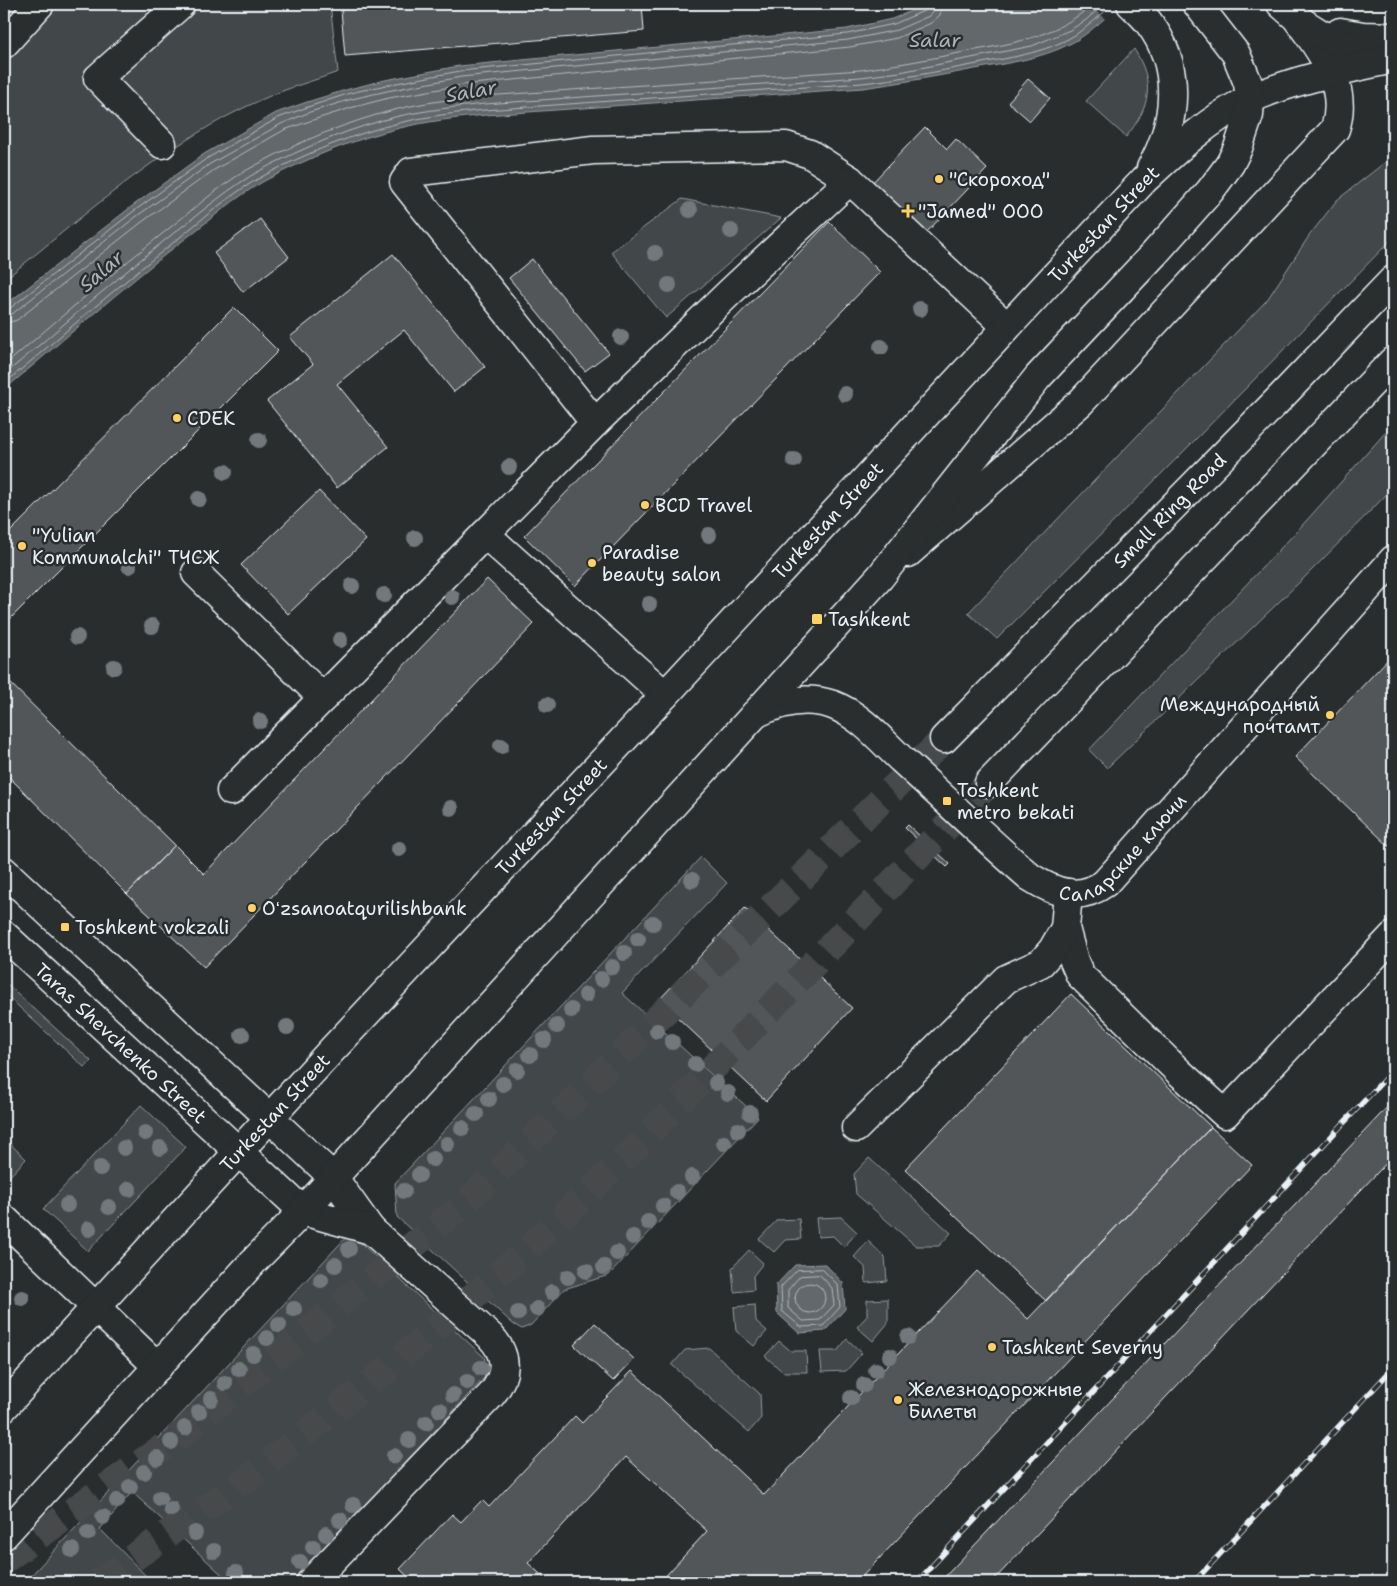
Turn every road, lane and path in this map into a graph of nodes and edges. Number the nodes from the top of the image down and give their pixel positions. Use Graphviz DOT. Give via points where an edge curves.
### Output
graph roads {
  1 [pos="40,4"];
  2 [pos="183,4"];
  3 [pos="1196,4"];
  4 [pos="1138,11"];
  5 [pos="1289,12"];
  6 [pos="1393,37"];
  7 [pos="4,44"];
  8 [pos="1393,52"];
  9 [pos="1393,59"];
  10 [pos="1333,73"];
  11 [pos="1250,99"];
  12 [pos="162,144"];
  13 [pos="850,180"];
  14 [pos="1144,180"];
  15 [pos="1393,280"];
  16 [pos="1007,327"];
  17 [pos="1393,361"];
  18 [pos="595,423"];
  19 [pos="485,534"];
  20 [pos="1393,560"];
  21 [pos="196,574"];
  22 [pos="880,577"];
  23 [pos="665,695"];
  24 [pos="323,698"];
  25 [pos="754,715"];
  26 [pos="944,739"];
  27 [pos="989,783"];
  28 [pos="231,791"];
  29 [pos="4,871"];
  30 [pos="1068,893"];
  31 [pos="1064,928"];
  32 [pos="4,935"];
  33 [pos="1393,936"];
  34 [pos="269,1118"];
  35 [pos="856,1128"];
  36 [pos="238,1152"];
  37 [pos="333,1177"];
  38 [pos="303,1211"];
  39 [pos="4,1220"];
  40 [pos="371,1230"];
  41 [pos="96,1307"];
  42 [pos="158,1367"];
  43 [pos="4,1407"];
  44 [pos="4,1535"];
  45 [pos="311,1582"];
  1 -- 7 [label="main road"];
  2 -- 12 [label="main road" via="98,78"];
  3 -- 11 [label="main road" via="1236,54 1248,83"];
  4 -- 14 [label="main road" via="1161,41 1169,61 1173,99 1164,140"];
  5 -- 6 [label="main road" via="1329,30"];
  5 -- 8 [label="main road" via="1324,37 1339,43"];
  5 -- 10 [label="main road" via="1325,57"];
  9 -- 10 [label="main road, Turkestan Street"];
  10 -- 11 [label="main road, Turkestan Street"];
  10 -- 22 [label="main road" via="1339,111 1335,129 1081,402"];
  11 -- 14 [label="main road, Turkestan Street" via="1194,136"];
  11 -- 22 [label="main road" via="1238,148 1210,192 1038,377"];
  13 -- 16 [label="main road"];
  13 -- 18 [label="main road"];
  13 -- 18 [label="main road" via="810,154 786,146 593,150 410,172 404,182"];
  14 -- 16 [label="main road, Turkestan Street"];
  15 -- 26 [label="main road, Small Ring Road"];
  16 -- 23 [label="main road, Turkestan Street"];
  17 -- 27 [label="main road"];
  18 -- 19 [label="main road"];
  19 -- 23 [label="main road"];
  19 -- 24 [label="main road"];
  20 -- 30 [label="main road, Саларские ключи" via="1105,884 1087,893"];
  21 -- 24 [label="main road"];
  22 -- 25 [label="main road"];
  23 -- 34 [label="main road, Turkestan Street"];
  24 -- 28 [label="main road"];
  25 -- 30 [label="main road, Саларские ключи" via="776,705 804,701 832,705 846,711 1030,877 1049,888"];
  25 -- 37 [label="main road"];
  29 -- 34 [label="main road"];
  30 -- 31 [label="main road"];
  31 -- 33 [label="main road" via="1080,975 1225,1114"];
  31 -- 35 [label="main road" via="1054,949 1041,963 1006,979"];
  32 -- 36 [label="main road, Taras Shevchenko Street"];
  34 -- 36 [label="main road, Turkestan Street"];
  34 -- 37 [label="main road"];
  36 -- 38 [label="main road, Taras Shevchenko Street"];
  36 -- 41 [label="main road, Turkestan Street"];
  37 -- 38 [label="main road"];
  37 -- 40 [label="main road"];
  38 -- 40 [label="main road"];
  38 -- 42 [label="main road"];
  39 -- 41 [label="main road"];
  40 -- 45 [label="main road" via="490,1336 501,1349 504,1371 492,1394"];
  41 -- 42 [label="main road"];
  41 -- 43 [label="main road, Turkestan Street"];
  42 -- 44 [label="main road"];
}
